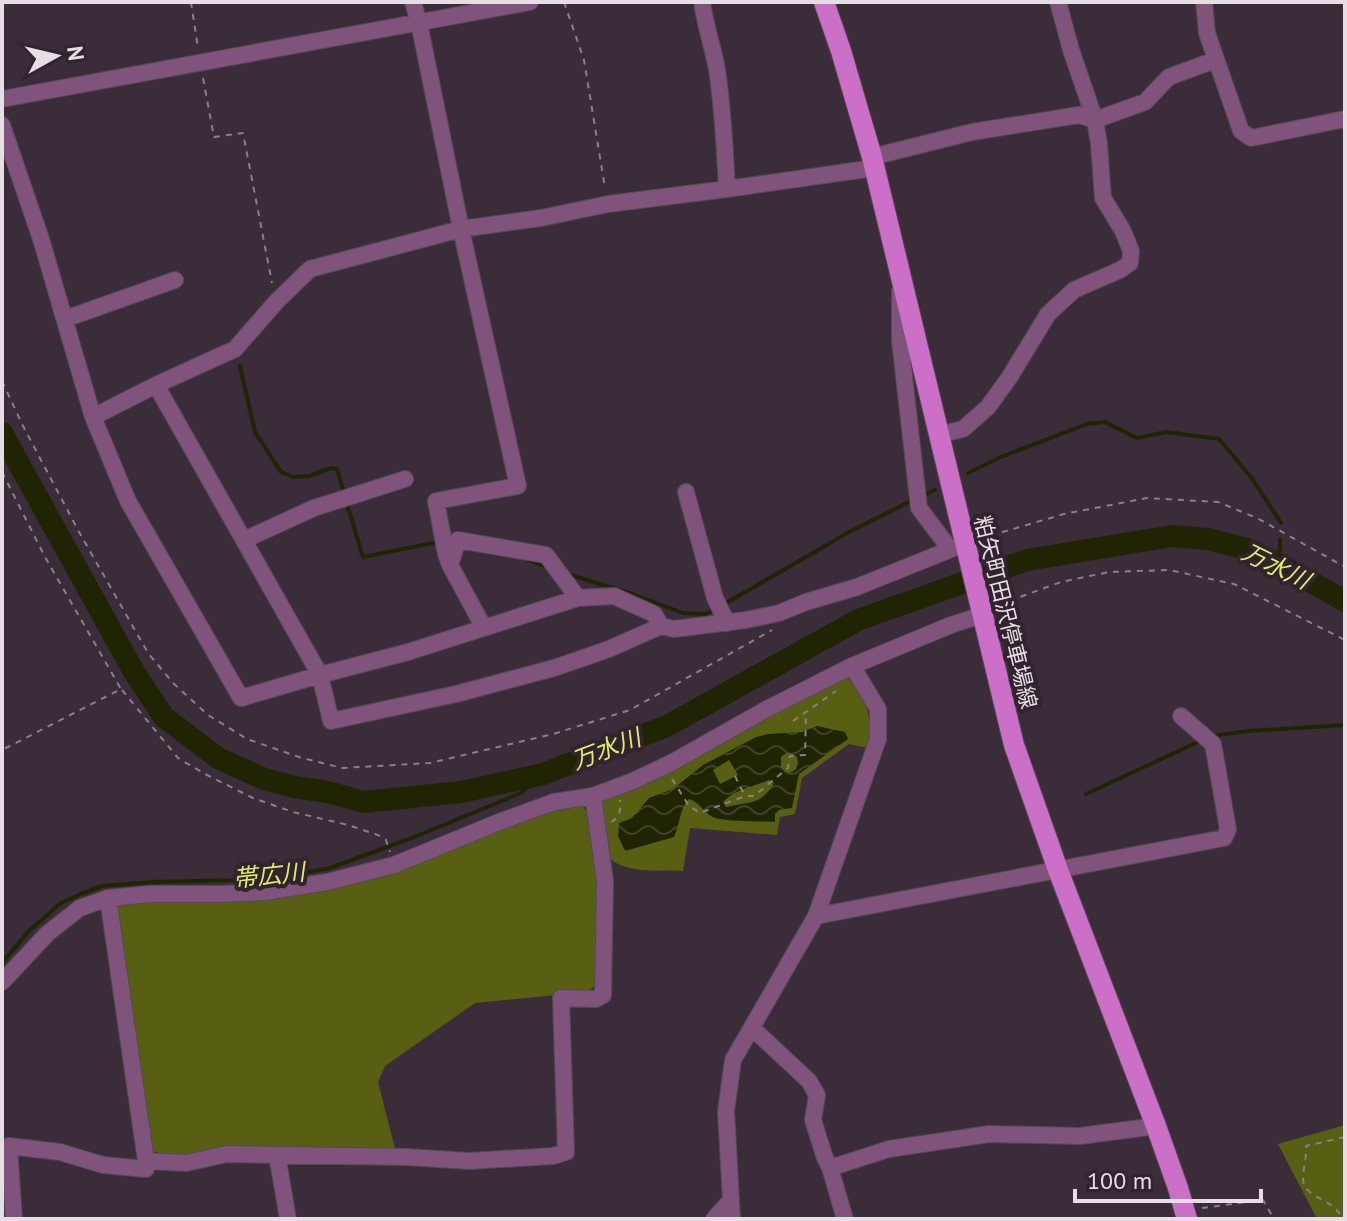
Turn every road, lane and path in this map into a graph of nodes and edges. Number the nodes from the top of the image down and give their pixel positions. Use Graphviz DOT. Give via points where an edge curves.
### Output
graph roads {
  1 [pos="191,2"];
  2 [pos="413,2"];
  3 [pos="530,2"];
  4 [pos="564,2"];
  5 [pos="702,2"];
  6 [pos="824,2"];
  7 [pos="1058,2"];
  8 [pos="1204,2"];
  9 [pos="419,23"];
  10 [pos="1215,60"];
  11 [pos="201,63"];
  12 [pos="2,99"];
  13 [pos="1345,119"];
  14 [pos="1095,120"];
  15 [pos="2,125"];
  16 [pos="873,162"];
  17 [pos="727,189"];
  18 [pos="608,204"];
  19 [pos="461,229"];
  20 [pos="900,276"];
  21 [pos="175,280"];
  22 [pos="276,302"];
  23 [pos="65,319"];
  24 [pos="156,385"];
  25 [pos="93,417"];
  26 [pos="938,435"];
  27 [pos="2,472"];
  28 [pos="405,479"];
  29 [pos="686,492"];
  30 [pos="244,540"];
  31 [pos="960,548"];
  32 [pos="451,551"];
  33 [pos="1345,567"];
  34 [pos="578,598"];
  35 [pos="981,611"];
  36 [pos="723,614"];
  37 [pos="661,626"];
  38 [pos="484,628"];
  39 [pos="1345,640"];
  40 [pos="852,666"];
  41 [pos="320,675"];
  42 [pos="121,689"];
  43 [pos="839,689"];
  44 [pos="806,712"];
  45 [pos="1181,716"];
  46 [pos="793,721"];
  47 [pos="2,750"];
  48 [pos="735,776"];
  49 [pos="672,779"];
  50 [pos="593,796"];
  51 [pos="745,796"];
  52 [pos="391,854"];
  53 [pos="1058,870"];
  54 [pos="108,898"];
  55 [pos="816,916"];
  56 [pos="2,982"];
  57 [pos="752,1028"];
  58 [pos="1156,1126"];
  59 [pos="1345,1137"];
  60 [pos="277,1155"];
  61 [pos="146,1161"];
  62 [pos="830,1168"];
  63 [pos="731,1200"];
  64 [pos="1190,1214"];
  65 [pos="14,1219"];
  66 [pos="288,1219"];
  67 [pos="714,1219"];
  68 [pos="732,1219"];
  69 [pos="845,1219"];
  70 [pos="1274,1219"];
  71 [pos="1345,1219"];
  1 -- 11 [label="path"];
  2 -- 9 [label="street"];
  3 -- 9 [label="street"];
  4 -- 18 [label="path" via="584,60"];
  5 -- 17 [label="street" via="724,125"];
  6 -- 16 [label="main road, 粕矢町田沢停車場線"];
  7 -- 14 [label="street"];
  8 -- 10 [label="street"];
  9 -- 11 [label="street"];
  9 -- 19 [label="street"];
  10 -- 13 [label="street" via="1241,131 1251,138"];
  10 -- 14 [label="street" via="1169,77 1145,102"];
  11 -- 12 [label="street"];
  11 -- 22 [label="path" via="214,137 243,133"];
  14 -- 16 [label="street" via="1079,115 972,132"];
  14 -- 26 [label="street" via="1103,198 1123,231 1130,263 1074,290 1048,314 988,407 963,429"];
  15 -- 23 [label="street"];
  16 -- 17 [label="street"];
  16 -- 20 [label="main road, 粕矢町田沢停車場線"];
  17 -- 18 [label="street"];
  18 -- 19 [label="street"];
  19 -- 22 [label="street" via="310,269"];
  19 -- 32 [label="street" via="518,486 436,501"];
  20 -- 26 [label="main road, 粕矢町田沢停車場線"];
  20 -- 31 [label="street" via="900,341 918,501"];
  21 -- 23 [label="street"];
  22 -- 24 [label="street" via="235,349"];
  23 -- 25 [label="street"];
  24 -- 25 [label="street"];
  24 -- 30 [label="street"];
  25 -- 41 [label="street" via="128,501 241,698"];
  26 -- 31 [label="main road, 粕矢町田沢停車場線"];
  27 -- 42 [label="path"];
  28 -- 30 [label="street" via="314,508"];
  29 -- 36 [label="street"];
  30 -- 41 [label="street"];
  31 -- 33 [label="path" via="1064,514 1147,498 1218,502"];
  31 -- 35 [label="main road, 粕矢町田沢停車場線"];
  31 -- 36 [label="street" via="779,613"];
  32 -- 34 [label="street" via="546,555"];
  32 -- 38 [label="street"];
  34 -- 37 [label="street" via="614,596 654,614"];
  34 -- 38 [label="street"];
  35 -- 39 [label="path" via="1061,582 1109,572 1169,570 1234,584"];
  35 -- 40 [label="street"];
  35 -- 53 [label="main road, 粕矢町田沢停車場線" via="1014,745"];
  36 -- 37 [label="street" via="674,629"];
  37 -- 41 [label="street" via="554,668 331,721"];
  38 -- 41 [label="street"];
  40 -- 50 [label="street" via="671,763"];
  40 -- 55 [label="street" via="878,709 878,739"];
  42 -- 47 [label="path"];
  42 -- 52 [label="path" via="178,758 253,798 378,835"];
  43 -- 44 [label="path"];
  44 -- 46 [label="path"];
  44 -- 51 [label="path" via="805,755 790,756 788,768 754,796"];
  45 -- 53 [label="street" via="1213,744 1228,829 1224,838"];
  48 -- 51 [label="path"];
  49 -- 51 [label="path" via="689,806 700,813"];
  50 -- 54 [label="street" via="554,802 394,865 327,882 265,892"];
  50 -- 60 [label="street" via="605,881 603,995 561,998 566,1152 469,1161"];
  53 -- 55 [label="street"];
  53 -- 58 [label="main road, 粕矢町田沢停車場線"];
  54 -- 56 [label="street" via="80,908 48,933"];
  54 -- 61 [label="street"];
  55 -- 57 [label="street"];
  57 -- 62 [label="street" via="809,1081 817,1095 813,1120"];
  57 -- 63 [label="street" via="733,1060 726,1111"];
  58 -- 62 [label="street" via="1080,1136 989,1134 889,1149"];
  58 -- 64 [label="main road, 粕矢町田沢停車場線"];
  59 -- 71 [label="path" via="1306,1146 1303,1177 1310,1193"];
  60 -- 61 [label="street"];
  60 -- 66 [label="street"];
  61 -- 65 [label="street" via="146,1169 103,1165 60,1152 9,1146"];
  62 -- 69 [label="street"];
  63 -- 67 [label="street"];
  63 -- 68 [label="street"];
  64 -- 70 [label="path" via="1263,1200"];
}
